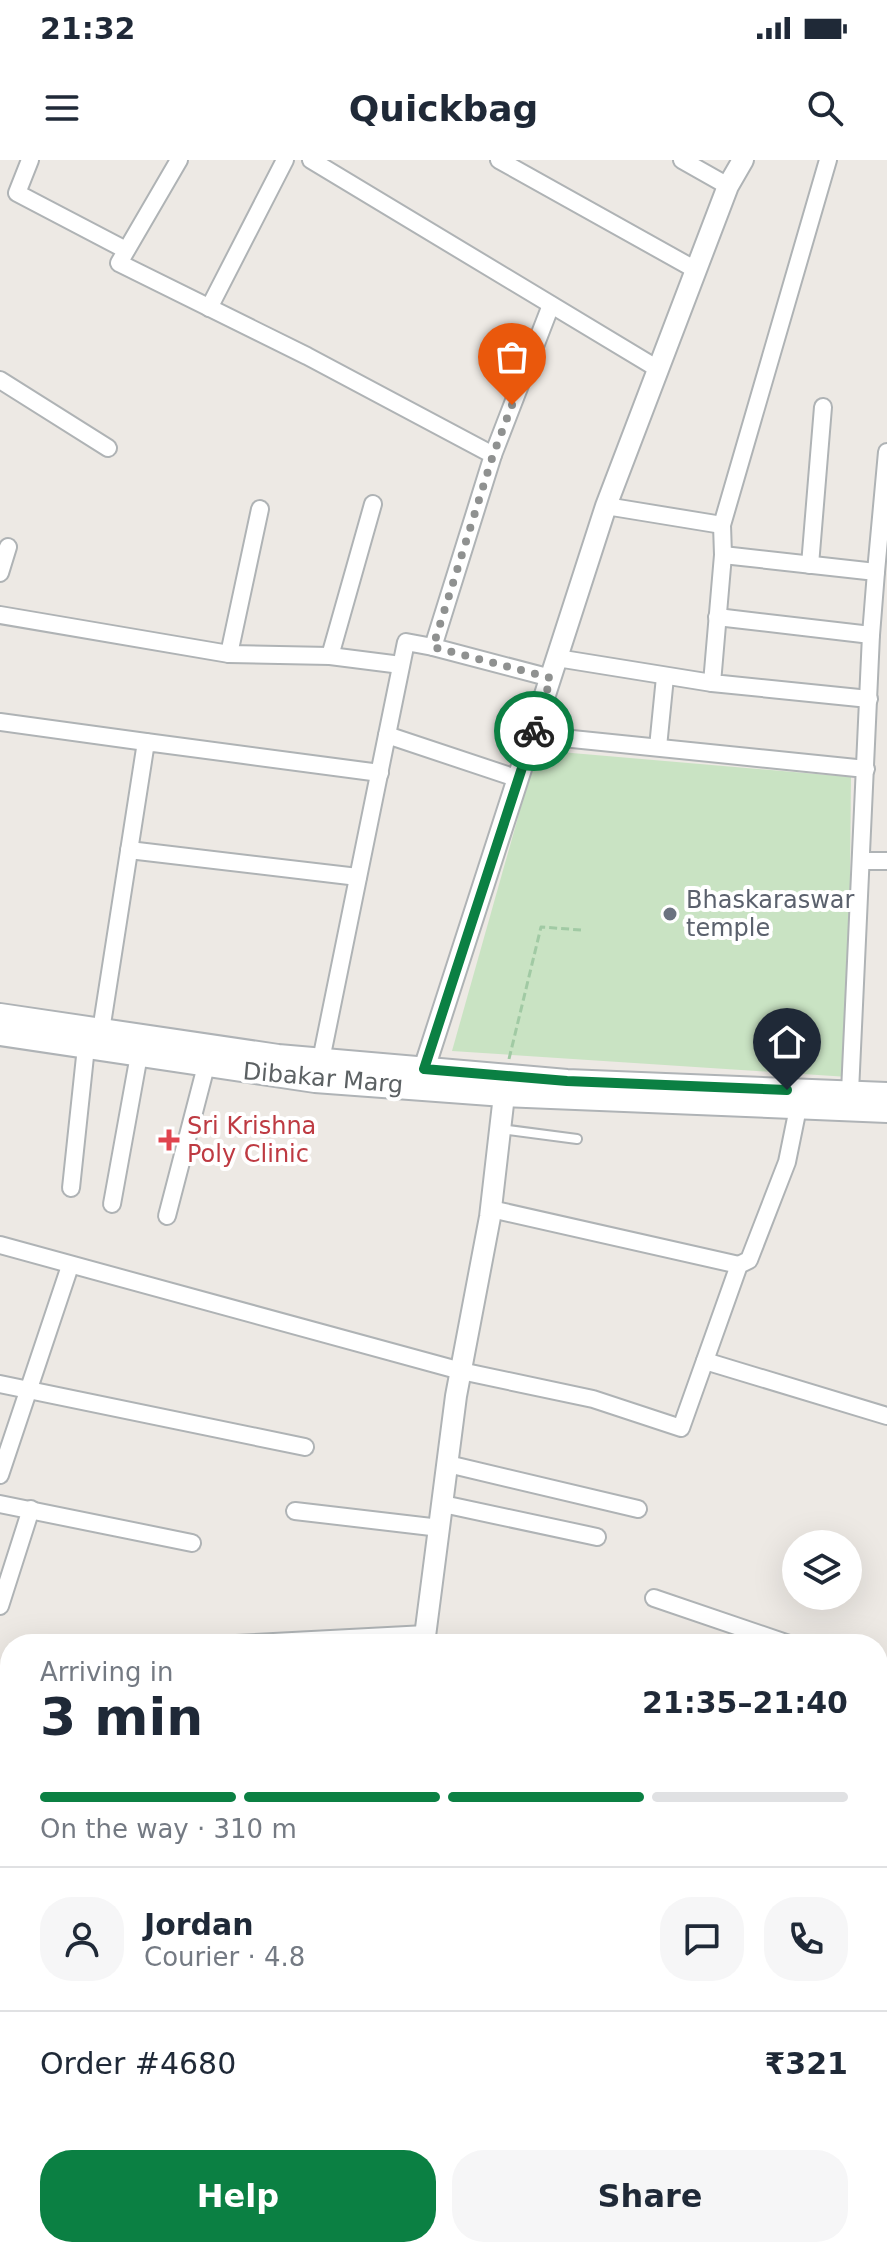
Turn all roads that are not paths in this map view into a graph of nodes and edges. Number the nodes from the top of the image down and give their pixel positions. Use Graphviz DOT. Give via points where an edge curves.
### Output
graph roads {
  1 [pos="30,160"];
  2 [pos="179,160"];
  3 [pos="285,160"];
  4 [pos="311,160"];
  5 [pos="499,160"];
  6 [pos="682,160"];
  7 [pos="743,160"];
  8 [pos="828,160"];
  9 [pos="728,186"];
  10 [pos="17,193"];
  11 [pos="0,199"];
  12 [pos="126,250"];
  13 [pos="696,270"];
  14 [pos="551,305"];
  15 [pos="209,308"];
  16 [pos="658,369"];
  17 [pos="0,380"];
  18 [pos="823,407"];
  19 [pos="108,448"];
  20 [pos="887,452"];
  21 [pos="493,455"];
  22 [pos="373,504"];
  23 [pos="606,506"];
  24 [pos="260,509"];
  25 [pos="722,525"];
  26 [pos="8,547"];
  27 [pos="723,555"];
  28 [pos="810,565"];
  29 [pos="876,572"];
  30 [pos="0,573"];
  31 [pos="0,615"];
  32 [pos="717,617"];
  33 [pos="871,635"];
  34 [pos="433,647"];
  35 [pos="229,654"];
  36 [pos="330,656"];
  37 [pos="557,658"];
  38 [pos="401,665"];
  39 [pos="665,677"];
  40 [pos="551,678"];
  41 [pos="712,683"];
  42 [pos="869,699"];
  43 [pos="0,722"];
  44 [pos="387,735"];
  45 [pos="533,735"];
  46 [pos="146,742"];
  47 [pos="658,747"];
  48 [pos="866,769"];
  49 [pos="380,773"];
  50 [pos="519,779"];
  51 [pos="129,850"];
  52 [pos="863,861"];
  53 [pos="887,861"];
  54 [pos="358,877"];
  55 [pos="0,1015"];
  56 [pos="0,1034"];
  57 [pos="95,1042"];
  58 [pos="139,1055"];
  59 [pos="321,1060"];
  60 [pos="206,1066"];
  61 [pos="424,1069"];
  62 [pos="505,1086"];
  63 [pos="850,1092"];
  64 [pos="887,1094"];
  65 [pos="798,1108"];
  66 [pos="887,1111"];
  67 [pos="500,1129"];
  68 [pos="577,1139"];
  69 [pos="71,1188"];
  70 [pos="112,1204"];
  71 [pos="491,1209"];
  72 [pos="167,1216"];
  73 [pos="0,1245"];
  74 [pos="739,1265"];
  75 [pos="70,1266"];
  76 [pos="705,1361"];
  77 [pos="461,1371"];
  78 [pos="0,1384"];
  79 [pos="28,1392"];
  80 [pos="887,1416"];
  81 [pos="305,1447"];
  82 [pos="448,1464"];
  83 [pos="0,1475"];
  84 [pos="0,1504"];
  85 [pos="443,1504"];
  86 [pos="31,1509"];
  87 [pos="638,1509"];
  88 [pos="295,1511"];
  89 [pos="440,1528"];
  90 [pos="597,1537"];
  91 [pos="192,1543"];
  92 [pos="654,1598"];
  93 [pos="0,1606"];
  94 [pos="426,1634"];
  95 [pos="760,1634"];
  1 -- 10 [label="street"];
  2 -- 12 [label="street"];
  3 -- 15 [label="street"];
  4 -- 14 [label="street"];
  5 -- 13 [label="street"];
  6 -- 9 [label="street"];
  7 -- 9 [label="street"];
  8 -- 25 [label="street"];
  9 -- 13 [label="street"];
  10 -- 11 [label="street"];
  10 -- 12 [label="street"];
  12 -- 15 [label="street" via="119,263"];
  13 -- 16 [label="street"];
  14 -- 16 [label="street"];
  14 -- 21 [label="street"];
  15 -- 21 [label="street"];
  16 -- 23 [label="street"];
  17 -- 19 [label="street"];
  18 -- 28 [label="street"];
  20 -- 29 [label="street"];
  21 -- 34 [label="street"];
  22 -- 36 [label="street"];
  23 -- 25 [label="street"];
  23 -- 37 [label="street"];
  24 -- 35 [label="street"];
  25 -- 27 [label="street"];
  26 -- 30 [label="street"];
  27 -- 28 [label="street"];
  27 -- 32 [label="street"];
  28 -- 29 [label="street"];
  29 -- 33 [label="street"];
  31 -- 35 [label="street"];
  32 -- 33 [label="street"];
  32 -- 41 [label="street"];
  33 -- 42 [label="street"];
  34 -- 38 [label="street" via="406,642"];
  34 -- 40 [label="street"];
  35 -- 36 [label="street"];
  36 -- 38 [label="street"];
  37 -- 39 [label="street"];
  37 -- 40 [label="street"];
  38 -- 44 [label="street"];
  39 -- 41 [label="street"];
  39 -- 47 [label="street"];
  40 -- 45 [label="street"];
  41 -- 42 [label="street"];
  42 -- 48 [label="street"];
  43 -- 46 [label="street"];
  44 -- 49 [label="street"];
  44 -- 50 [label="street"];
  45 -- 47 [label="street"];
  45 -- 50 [label="street"];
  46 -- 49 [label="street"];
  46 -- 51 [label="street"];
  47 -- 48 [label="street"];
  48 -- 52 [label="street"];
  49 -- 54 [label="street"];
  50 -- 61 [label="street"];
  51 -- 54 [label="street"];
  51 -- 57 [label="street"];
  52 -- 53 [label="street"];
  52 -- 63 [label="street"];
  54 -- 59 [label="street"];
  55 -- 57 [label="main road, Dibakar Marg"];
  56 -- 57 [label="main road, Dibakar Marg"];
  57 -- 58 [label="main road, Dibakar Marg"];
  57 -- 59 [label="main road, Dibakar Marg"];
  57 -- 69 [label="street"];
  58 -- 60 [label="main road, Dibakar Marg"];
  58 -- 70 [label="street"];
  59 -- 61 [label="main road, Dibakar Marg"];
  60 -- 62 [label="main road, Dibakar Marg" via="315,1081"];
  60 -- 72 [label="street"];
  61 -- 62 [label="main road, Dibakar Marg"];
  62 -- 63 [label="main road, Dibakar Marg"];
  62 -- 65 [label="main road, Dibakar Marg"];
  62 -- 67 [label="street"];
  63 -- 64 [label="main road, Dibakar Marg"];
  65 -- 66 [label="main road, Dibakar Marg"];
  65 -- 74 [label="street" via="787,1162 749,1260"];
  67 -- 68 [label="lane"];
  67 -- 71 [label="street"];
  71 -- 74 [label="street"];
  71 -- 77 [label="street"];
  73 -- 75 [label="street"];
  74 -- 76 [label="street"];
  75 -- 77 [label="street"];
  75 -- 79 [label="street"];
  76 -- 77 [label="street" via="681,1428 593,1399"];
  76 -- 80 [label="street"];
  77 -- 82 [label="street"];
  78 -- 79 [label="street"];
  79 -- 81 [label="street"];
  79 -- 83 [label="street"];
  82 -- 85 [label="street"];
  82 -- 87 [label="street"];
  84 -- 86 [label="street"];
  85 -- 89 [label="street"];
  85 -- 90 [label="street"];
  86 -- 91 [label="street"];
  86 -- 93 [label="street"];
  88 -- 89 [label="street"];
  89 -- 94 [label="street"];
  92 -- 95 [label="street"];
}
